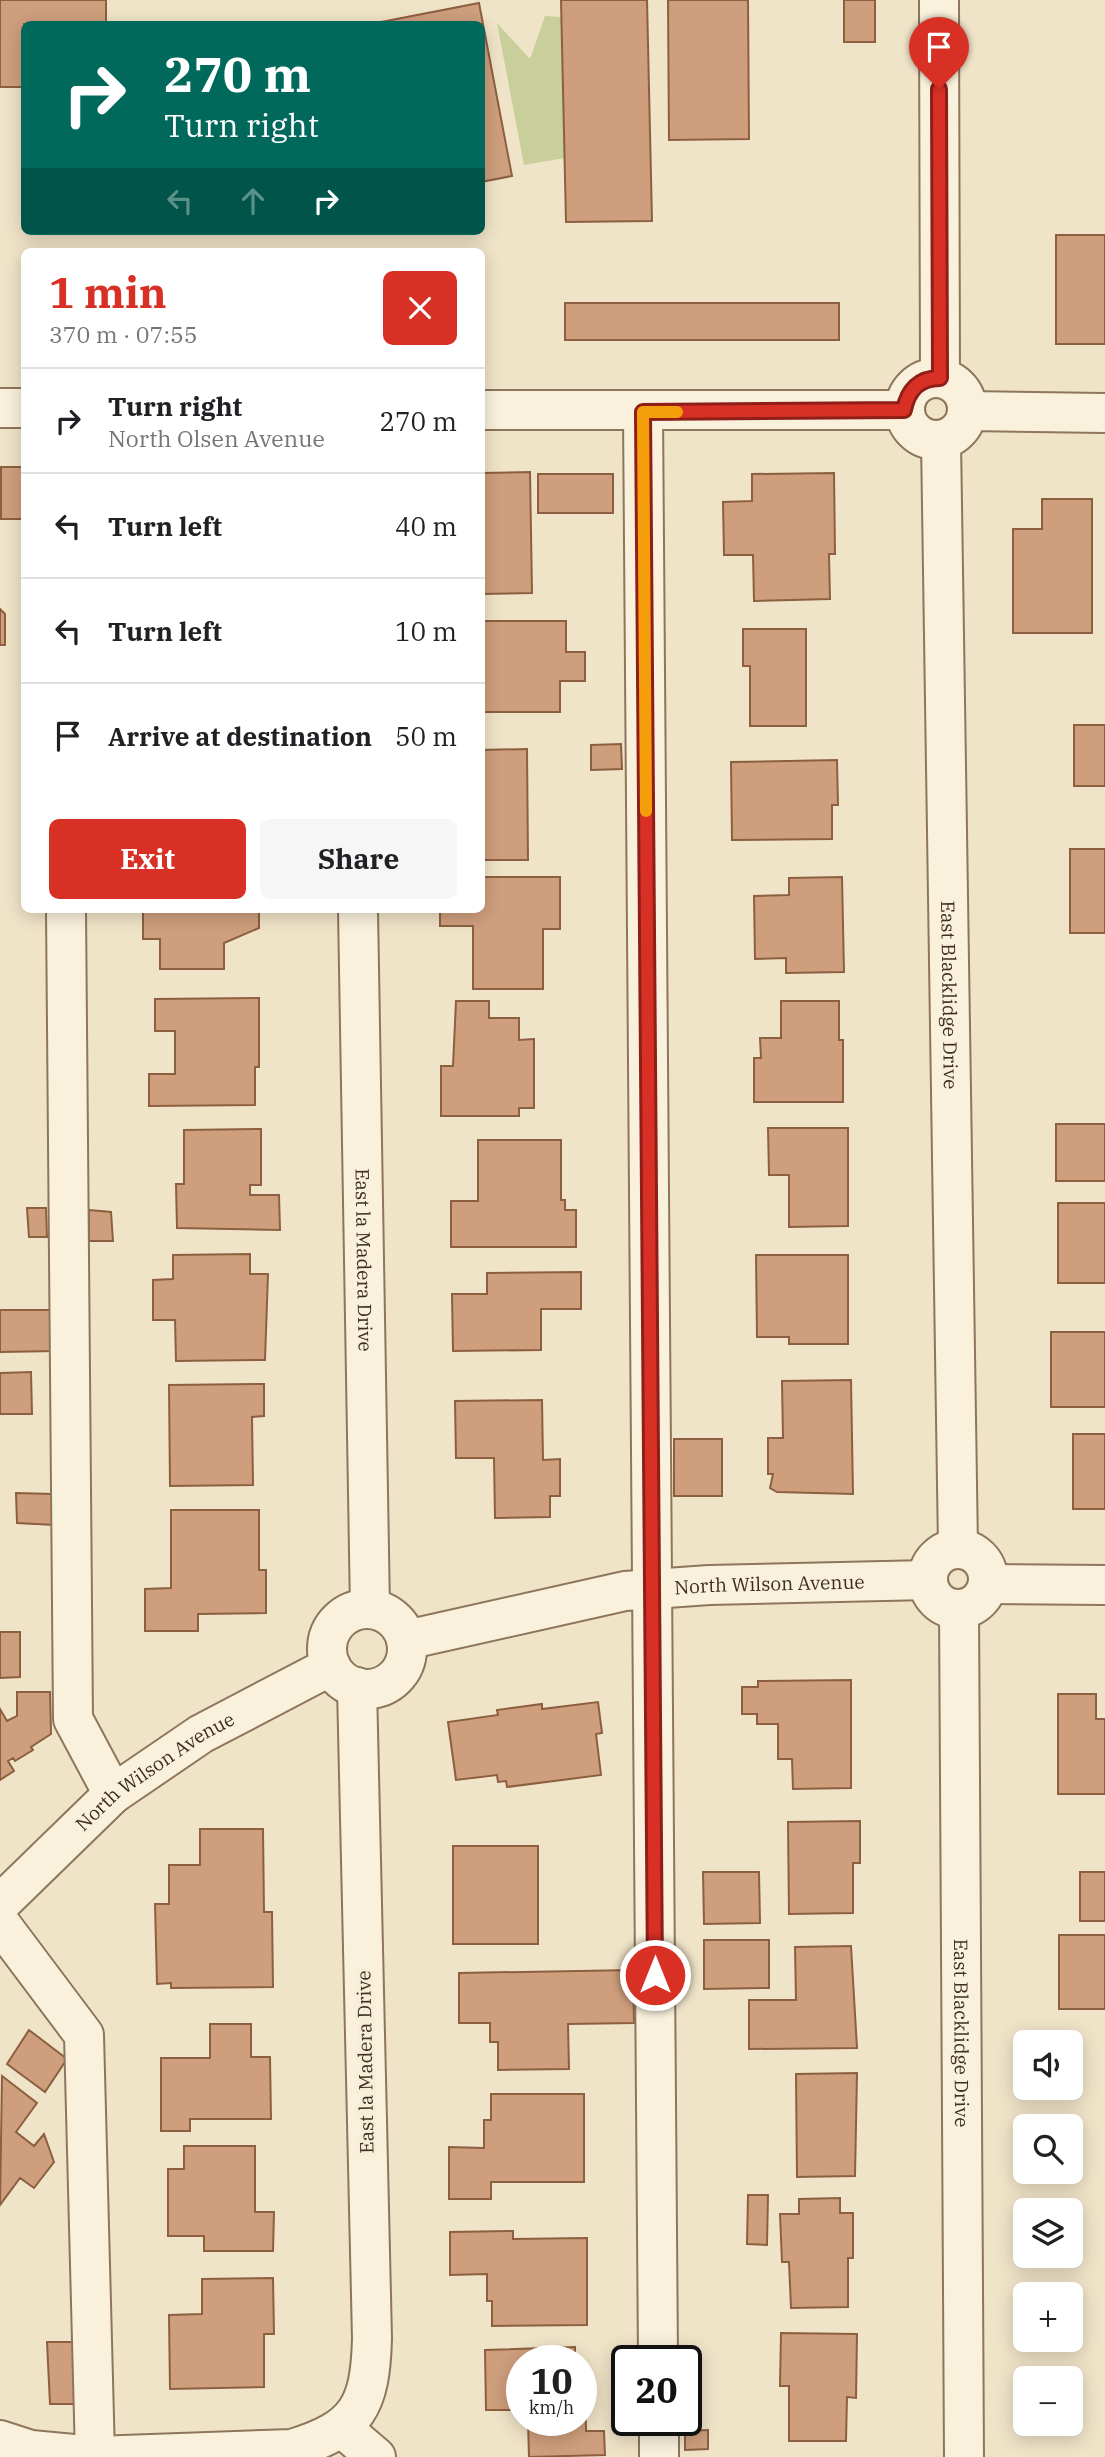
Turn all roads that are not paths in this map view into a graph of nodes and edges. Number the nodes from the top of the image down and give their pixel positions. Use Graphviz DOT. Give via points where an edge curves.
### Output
graph roads {
  1 [pos="939,0"];
  2 [pos="940,378"];
  3 [pos="0,408"];
  4 [pos="21,408"];
  5 [pos="485,410"];
  6 [pos="904,410"];
  7 [pos="967,411"];
  8 [pos="643,412"];
  9 [pos="1105,413"];
  10 [pos="941,440"];
  11 [pos="66,913"];
  12 [pos="358,913"];
  13 [pos="958,1548"];
  14 [pos="928,1580"];
  15 [pos="988,1584"];
  16 [pos="1105,1585"];
  17 [pos="651,1589"];
  18 [pos="370,1609"];
  19 [pos="959,1609"];
  20 [pos="406,1640"];
  21 [pos="344,1677"];
  22 [pos="113,1794"];
  23 [pos="0,1904"];
  24 [pos="0,1923"];
  25 [pos="658,2345"];
  26 [pos="342,2428"];
  27 [pos="659,2436"];
  28 [pos="0,2440"];
  29 [pos="94,2456"];
  30 [pos="376,2457"];
  31 [pos="659,2457"];
  32 [pos="964,2457"];
  1 -- 2 [label="street"];
  2 -- 6 [label="street" via="918,383"];
  2 -- 7 [label="street" via="956,384"];
  3 -- 4 [label="street"];
  5 -- 8 [label="street"];
  6 -- 8 [label="street"];
  6 -- 10 [label="street" via="920,437"];
  7 -- 9 [label="street"];
  7 -- 10 [label="street" via="959,430"];
  8 -- 17 [label="street"];
  10 -- 13 [label="street, East Blacklidge Drive"];
  11 -- 22 [label="street" via="73,1718"];
  12 -- 18 [label="street, East la Madera Drive"];
  13 -- 14 [label="street" via="936,1557"];
  13 -- 15 [label="street" via="982,1560"];
  14 -- 17 [label="street, North Wilson Avenue"];
  14 -- 19 [label="street" via="937,1602"];
  15 -- 16 [label="street"];
  15 -- 19 [label="street" via="981,1599"];
  17 -- 20 [label="street, North Wilson Avenue"];
  17 -- 25 [label="street"];
  18 -- 20 [label="street" via="396,1621"];
  18 -- 21 [label="street" via="351,1612 334,1626 328,1640"];
  19 -- 32 [label="street, East Blacklidge Drive"];
  20 -- 21 [label="street" via="406,1659 390,1682 377,1688"];
  21 -- 22 [label="street, North Wilson Avenue" via="201,1734"];
  21 -- 26 [label="street, East la Madera Drive" via="371,2372 365,2397"];
  22 -- 23 [label="street, North Wilson Avenue"];
  24 -- 29 [label="street" via="84,2035"];
  26 -- 29 [label="street" via="292,2449"];
  26 -- 30 [label="street"];
  27 -- 31 [label="street"];
  28 -- 29 [label="street" via="31,2449"];
}
